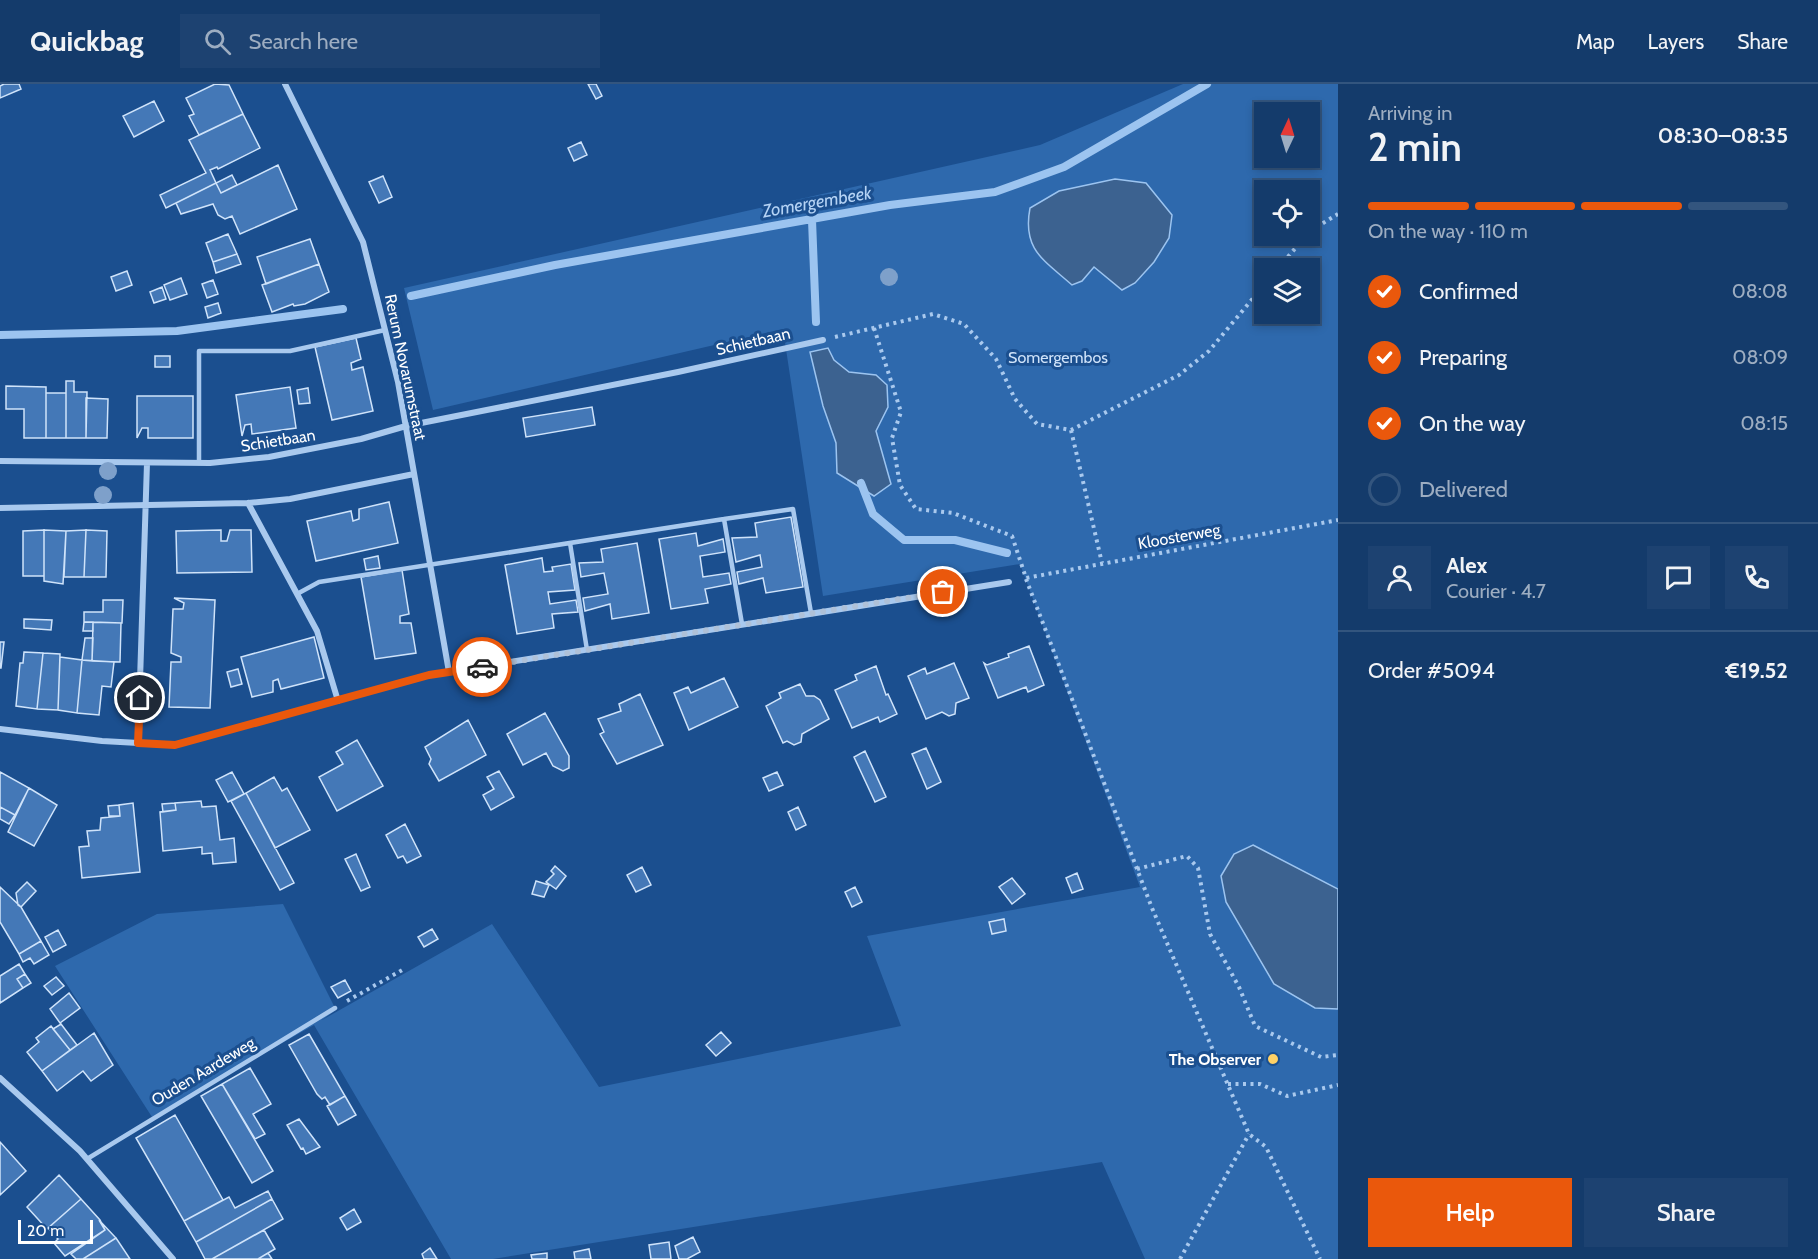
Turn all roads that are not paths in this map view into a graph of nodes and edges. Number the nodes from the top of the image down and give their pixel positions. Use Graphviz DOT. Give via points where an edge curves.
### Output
graph roads {
  1 [pos="285,84"];
  2 [pos="385,330"];
  3 [pos="823,340"];
  4 [pos="406,426"];
  5 [pos="0,461"];
  6 [pos="147,463"];
  7 [pos="200,463"];
  8 [pos="414,474"];
  9 [pos="248,503"];
  10 [pos="147,507"];
  11 [pos="0,508"];
  12 [pos="724,519"];
  13 [pos="570,543"];
  14 [pos="431,565"];
  15 [pos="1009,582"];
  16 [pos="297,594"];
  17 [pos="811,614"];
  18 [pos="742,624"];
  19 [pos="587,650"];
  20 [pos="449,672"];
  21 [pos="338,701"];
  22 [pos="0,729"];
  23 [pos="138,743"];
  24 [pos="334,1008"];
  25 [pos="0,1078"];
  26 [pos="87,1159"];
  27 [pos="173,1259"];
  1 -- 2 [label="street, Rerum Novarumstraat" via="363,242"];
  2 -- 4 [label="street, Rerum Novarumstraat"];
  2 -- 7 [label="lane" via="290,351 199,351"];
  3 -- 4 [label="street, Schietbaan"];
  4 -- 7 [label="street, Schietbaan" via="269,457"];
  4 -- 8 [label="street, Rerum Novarumstraat"];
  5 -- 6 [label="street, Schietbaan"];
  6 -- 7 [label="street, Schietbaan"];
  6 -- 10 [label="street"];
  8 -- 9 [label="street" via="290,499"];
  8 -- 14 [label="street, Rerum Novarumstraat"];
  9 -- 10 [label="street"];
  9 -- 16 [label="street"];
  10 -- 11 [label="street"];
  10 -- 23 [label="street"];
  12 -- 13 [label="lane"];
  12 -- 17 [label="lane" via="793,509"];
  12 -- 18 [label="lane"];
  13 -- 14 [label="lane"];
  13 -- 19 [label="lane"];
  14 -- 16 [label="lane" via="319,582"];
  14 -- 20 [label="street, Rerum Novarumstraat"];
  15 -- 17 [label="street"];
  16 -- 21 [label="street" via="317,631"];
  17 -- 18 [label="street"];
  18 -- 19 [label="street"];
  19 -- 20 [label="street"];
  20 -- 21 [label="street"];
  21 -- 23 [label="street" via="175,745"];
  22 -- 23 [label="street"];
  24 -- 26 [label="lane, Ouden Aardeweg"];
  25 -- 26 [label="street"];
  26 -- 27 [label="street"];
}
